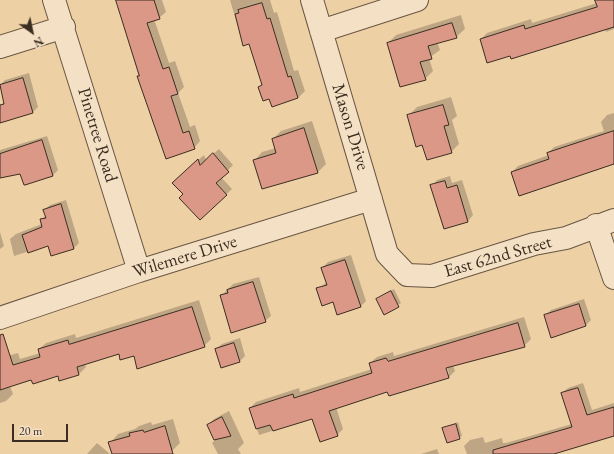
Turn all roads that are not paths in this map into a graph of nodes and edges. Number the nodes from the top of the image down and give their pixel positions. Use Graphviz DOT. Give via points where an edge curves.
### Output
graph roads {
  1 [pos="54,0"];
  2 [pos="312,0"];
  3 [pos="417,0"];
  4 [pos="64,27"];
  5 [pos="321,32"];
  6 [pos="0,47"];
  7 [pos="372,199"];
  8 [pos="605,222"];
  9 [pos="388,254"];
  10 [pos="139,271"];
  11 [pos="614,278"];
  12 [pos="0,318"];
  1 -- 4 [label="street, Pinetree Road"];
  2 -- 5 [label="street, Mason Drive"];
  3 -- 5 [label="street"];
  4 -- 6 [label="street"];
  4 -- 10 [label="street, Pinetree Road"];
  5 -- 7 [label="street, Mason Drive"];
  7 -- 9 [label="street, Mason Drive"];
  7 -- 10 [label="street, Wilemere Drive"];
  8 -- 9 [label="street, East 62nd Street" via="566,238 534,244 432,276 407,275"];
  8 -- 11 [label="street"];
  10 -- 12 [label="street, Wilemere Drive"];
}
